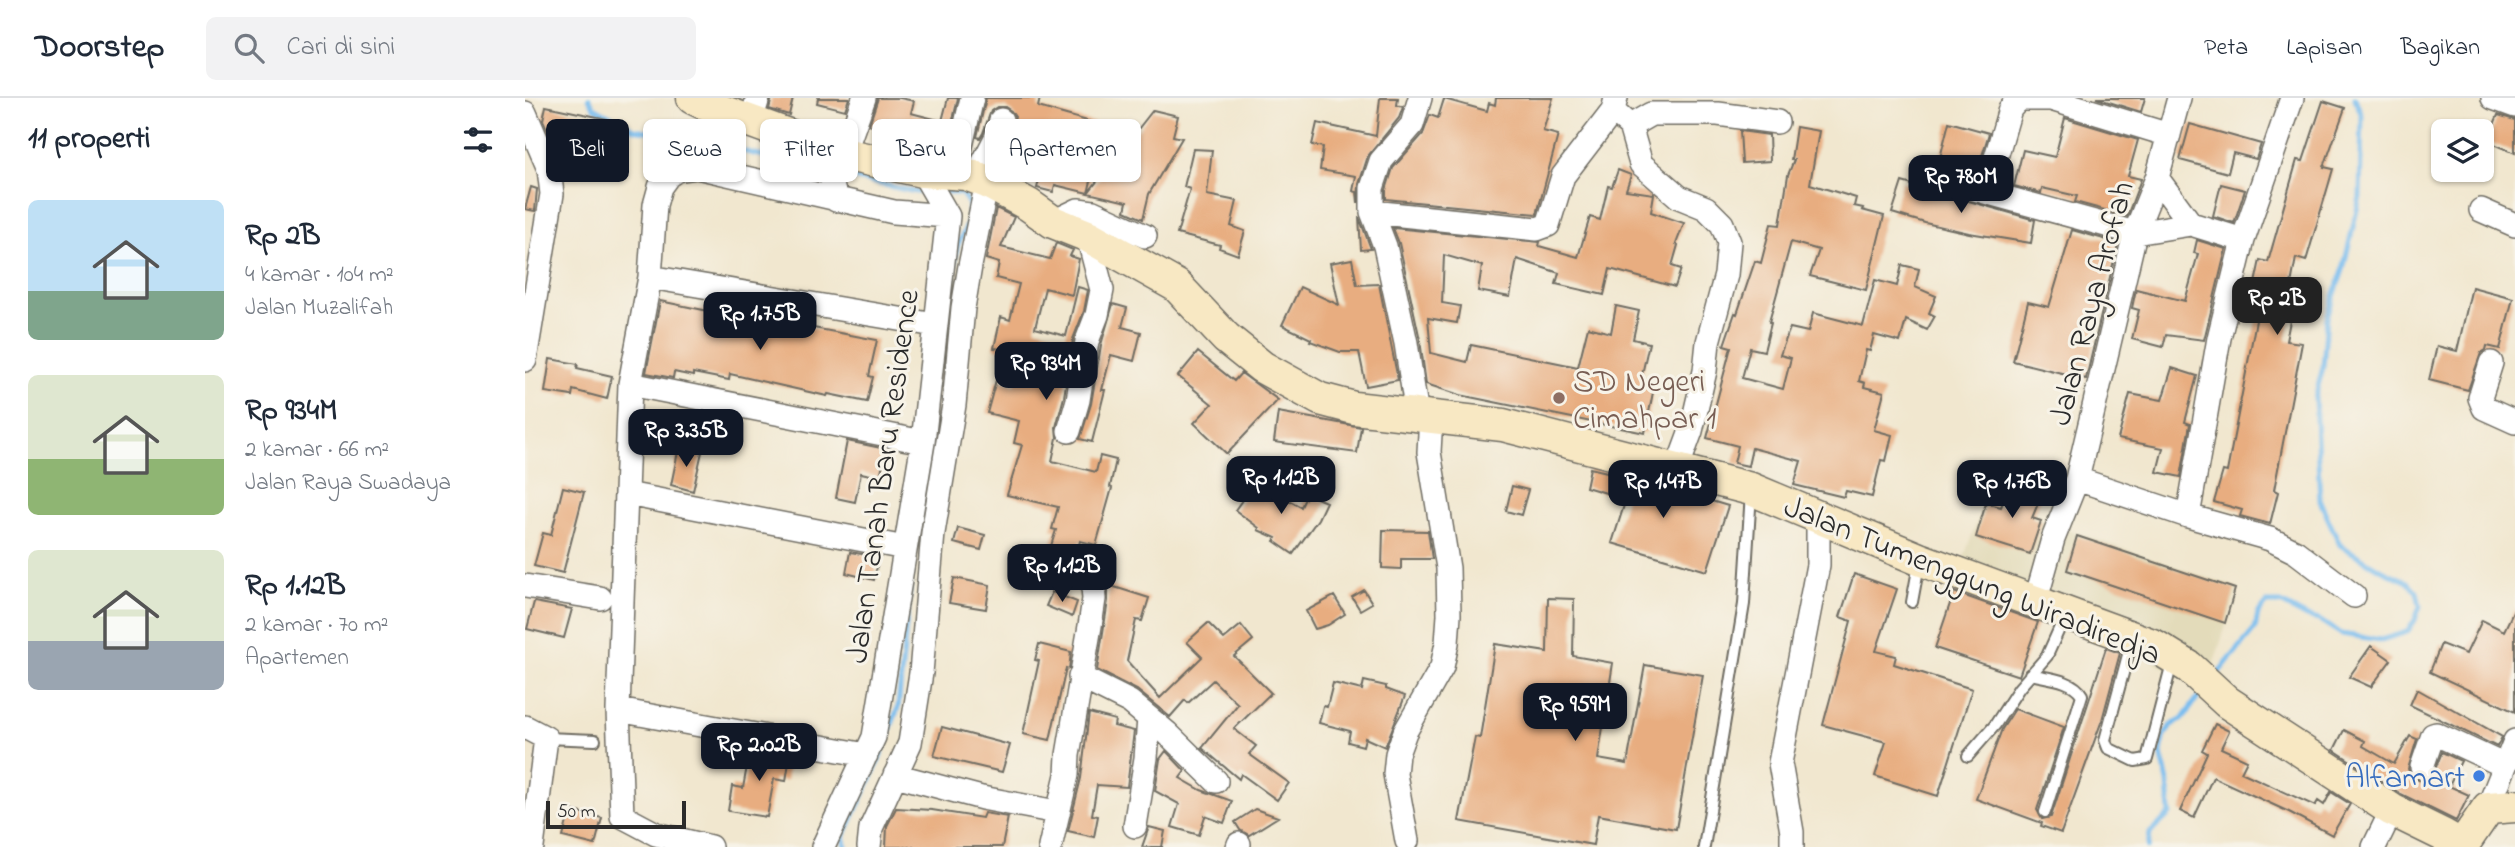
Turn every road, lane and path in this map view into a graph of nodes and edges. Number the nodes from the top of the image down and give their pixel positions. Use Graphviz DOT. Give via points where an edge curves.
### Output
graph roads {
  1 [pos="693,98"];
  2 [pos="864,98"];
  3 [pos="972,98"];
  4 [pos="1420,98"];
  5 [pos="2179,98"];
  6 [pos="2292,98"];
  7 [pos="2493,98"];
  8 [pos="2515,106"];
  9 [pos="755,110"];
  10 [pos="1620,112"];
  11 [pos="525,113"];
  12 [pos="856,119"];
  13 [pos="1777,122"];
  14 [pos="2169,135"];
  15 [pos="985,150"];
  16 [pos="760,169"];
  17 [pos="858,175"];
  18 [pos="2157,178"];
  19 [pos="1941,180"];
  20 [pos="851,182"];
  21 [pos="951,186"];
  22 [pos="1986,192"];
  23 [pos="2481,210"];
  24 [pos="1372,212"];
  25 [pos="1053,222"];
  26 [pos="2191,224"];
  27 [pos="2515,225"];
  28 [pos="2135,233"];
  29 [pos="1088,236"];
  30 [pos="1145,236"];
  31 [pos="2243,240"];
  32 [pos="650,277"];
  33 [pos="935,325"];
  34 [pos="525,360"];
  35 [pos="2491,363"];
  36 [pos="630,384"];
  37 [pos="1424,416"];
  38 [pos="2515,422"];
  39 [pos="1069,431"];
  40 [pos="923,442"];
  41 [pos="1677,469"];
  42 [pos="2077,479"];
  43 [pos="1751,489"];
  44 [pos="627,494"];
  45 [pos="2187,516"];
  46 [pos="1818,519"];
  47 [pos="905,548"];
  48 [pos="1919,559"];
  49 [pos="1092,575"];
  50 [pos="525,586"];
  51 [pos="2354,596"];
  52 [pos="600,598"];
  53 [pos="1912,602"];
  54 [pos="2035,603"];
  55 [pos="2066,614"];
  56 [pos="2133,638"];
  57 [pos="2181,662"];
  58 [pos="2030,674"];
  59 [pos="1080,677"];
  60 [pos="618,710"];
  61 [pos="1149,718"];
  62 [pos="525,727"];
  63 [pos="546,738"];
  64 [pos="595,740"];
  65 [pos="2515,741"];
  66 [pos="866,755"];
  67 [pos="1968,756"];
  68 [pos="2505,766"];
  69 [pos="2422,767"];
  70 [pos="895,775"];
  71 [pos="1216,781"];
  72 [pos="2501,807"];
  73 [pos="2392,810"];
  74 [pos="1057,812"];
  75 [pos="2045,812"];
  76 [pos="1135,826"];
  77 [pos="655,840"];
  78 [pos="1406,841"];
  79 [pos="532,847"];
  80 [pos="711,847"];
  81 [pos="823,847"];
  82 [pos="869,847"];
  83 [pos="1050,847"];
  84 [pos="1704,847"];
  85 [pos="1792,847"];
  86 [pos="2375,847"];
  87 [pos="2462,847"];
  1 -- 9 [label="street, Jalan Tumenggung Wiradiredja" via="716,109"];
  2 -- 12 [label="street"];
  3 -- 21 [label="street"];
  4 -- 24 [label="street" via="1404,137 1381,161 1372,188"];
  5 -- 14 [label="street, Jalan Raya Arofah"];
  6 -- 31 [label="street"];
  7 -- 8 [label="street"];
  10 -- 13 [label="street" via="1718,114"];
  10 -- 24 [label="street" via="1563,176 1548,225 1537,229"];
  10 -- 41 [label="street" via="1641,164 1679,197 1706,208 1722,224 1729,242 1705,371"];
  11 -- 34 [label="street" via="549,169 552,194"];
  14 -- 18 [label="street, Jalan Raya Arofah"];
  14 -- 22 [label="street" via="2051,99 2019,99 2010,109"];
  15 -- 21 [label="street"];
  16 -- 32 [label="street" via="697,167 668,176 655,205"];
  17 -- 21 [label="street, Jalan Tumenggung Wiradiredja"];
  18 -- 26 [label="street"];
  18 -- 28 [label="street, Jalan Raya Arofah"];
  19 -- 22 [label="street"];
  20 -- 21 [label="street" via="894,212"];
  21 -- 25 [label="street, Jalan Tumenggung Wiradiredja" via="1029,205"];
  21 -- 33 [label="street, Jalan Tanah Baru Residence"];
  21 -- 70 [label="street" via="969,266 954,405 933,533 921,673 910,743"];
  22 -- 28 [label="street"];
  23 -- 27 [label="street"];
  24 -- 37 [label="street" via="1385,246"];
  25 -- 29 [label="street, Jalan Tumenggung Wiradiredja"];
  25 -- 30 [label="street" via="1078,210 1093,212"];
  26 -- 28 [label="street"];
  26 -- 31 [label="street"];
  28 -- 42 [label="street, Jalan Raya Arofah"];
  29 -- 37 [label="street, Jalan Tumenggung Wiradiredja" via="1177,286 1226,338 1262,367 1320,399"];
  29 -- 39 [label="street" via="1102,290"];
  31 -- 45 [label="street" via="2219,338"];
  32 -- 33 [label="street"];
  32 -- 36 [label="street"];
  33 -- 40 [label="street, Jalan Tanah Baru Residence"];
  35 -- 38 [label="street" via="2480,398 2484,408"];
  36 -- 40 [label="street"];
  36 -- 44 [label="street"];
  37 -- 41 [label="street, Jalan Tumenggung Wiradiredja" via="1503,425"];
  37 -- 78 [label="street" via="1448,568 1449,615 1442,667 1397,754 1395,774"];
  40 -- 47 [label="street, Jalan Tanah Baru Residence"];
  41 -- 43 [label="street, Jalan Tumenggung Wiradiredja"];
  42 -- 45 [label="street"];
  42 -- 54 [label="street, Jalan Raya Arofah"];
  43 -- 46 [label="street, Jalan Tumenggung Wiradiredja"];
  43 -- 84 [label="lane" via="1744,604"];
  44 -- 47 [label="street"];
  44 -- 60 [label="street"];
  45 -- 51 [label="street" via="2270,539 2296,552"];
  46 -- 48 [label="street, Jalan Tumenggung Wiradiredja"];
  46 -- 85 [label="street" via="1818,565 1780,763"];
  47 -- 66 [label="street, Jalan Tanah Baru Residence" via="874,737"];
  48 -- 53 [label="lane"];
  48 -- 54 [label="street, Jalan Tumenggung Wiradiredja"];
  49 -- 59 [label="street" via="1094,599"];
  50 -- 52 [label="street"];
  54 -- 55 [label="street, Jalan Tumenggung Wiradiredja"];
  55 -- 56 [label="street, Jalan Tumenggung Wiradiredja"];
  55 -- 58 [label="lane" via="2047,656"];
  56 -- 57 [label="street, Jalan Tumenggung Wiradiredja"];
  56 -- 57 [label="lane" via="2105,740 2108,748 2136,761 2147,760"];
  57 -- 73 [label="street, Jalan Tumenggung Wiradiredja" via="2227,702"];
  58 -- 67 [label="lane"];
  58 -- 75 [label="lane" via="2061,681 2082,695"];
  59 -- 61 [label="street" via="1118,695"];
  59 -- 74 [label="street" via="1067,775"];
  60 -- 66 [label="street"];
  60 -- 77 [label="street" via="622,816"];
  61 -- 71 [label="street"];
  61 -- 76 [label="street"];
  62 -- 63 [label="street"];
  63 -- 64 [label="lane"];
  63 -- 79 [label="street"];
  65 -- 68 [label="street"];
  66 -- 81 [label="street, Jalan Tanah Baru Residence"];
  68 -- 69 [label="street" via="2436,734"];
  68 -- 72 [label="street"];
  70 -- 74 [label="street"];
  70 -- 82 [label="street" via="871,828"];
  72 -- 87 [label="street, Jalan Tumenggung Wiradiredja"];
  73 -- 86 [label="street"];
  73 -- 87 [label="street, Jalan Tumenggung Wiradiredja"];
  74 -- 83 [label="street"];
  77 -- 80 [label="street"];
}
